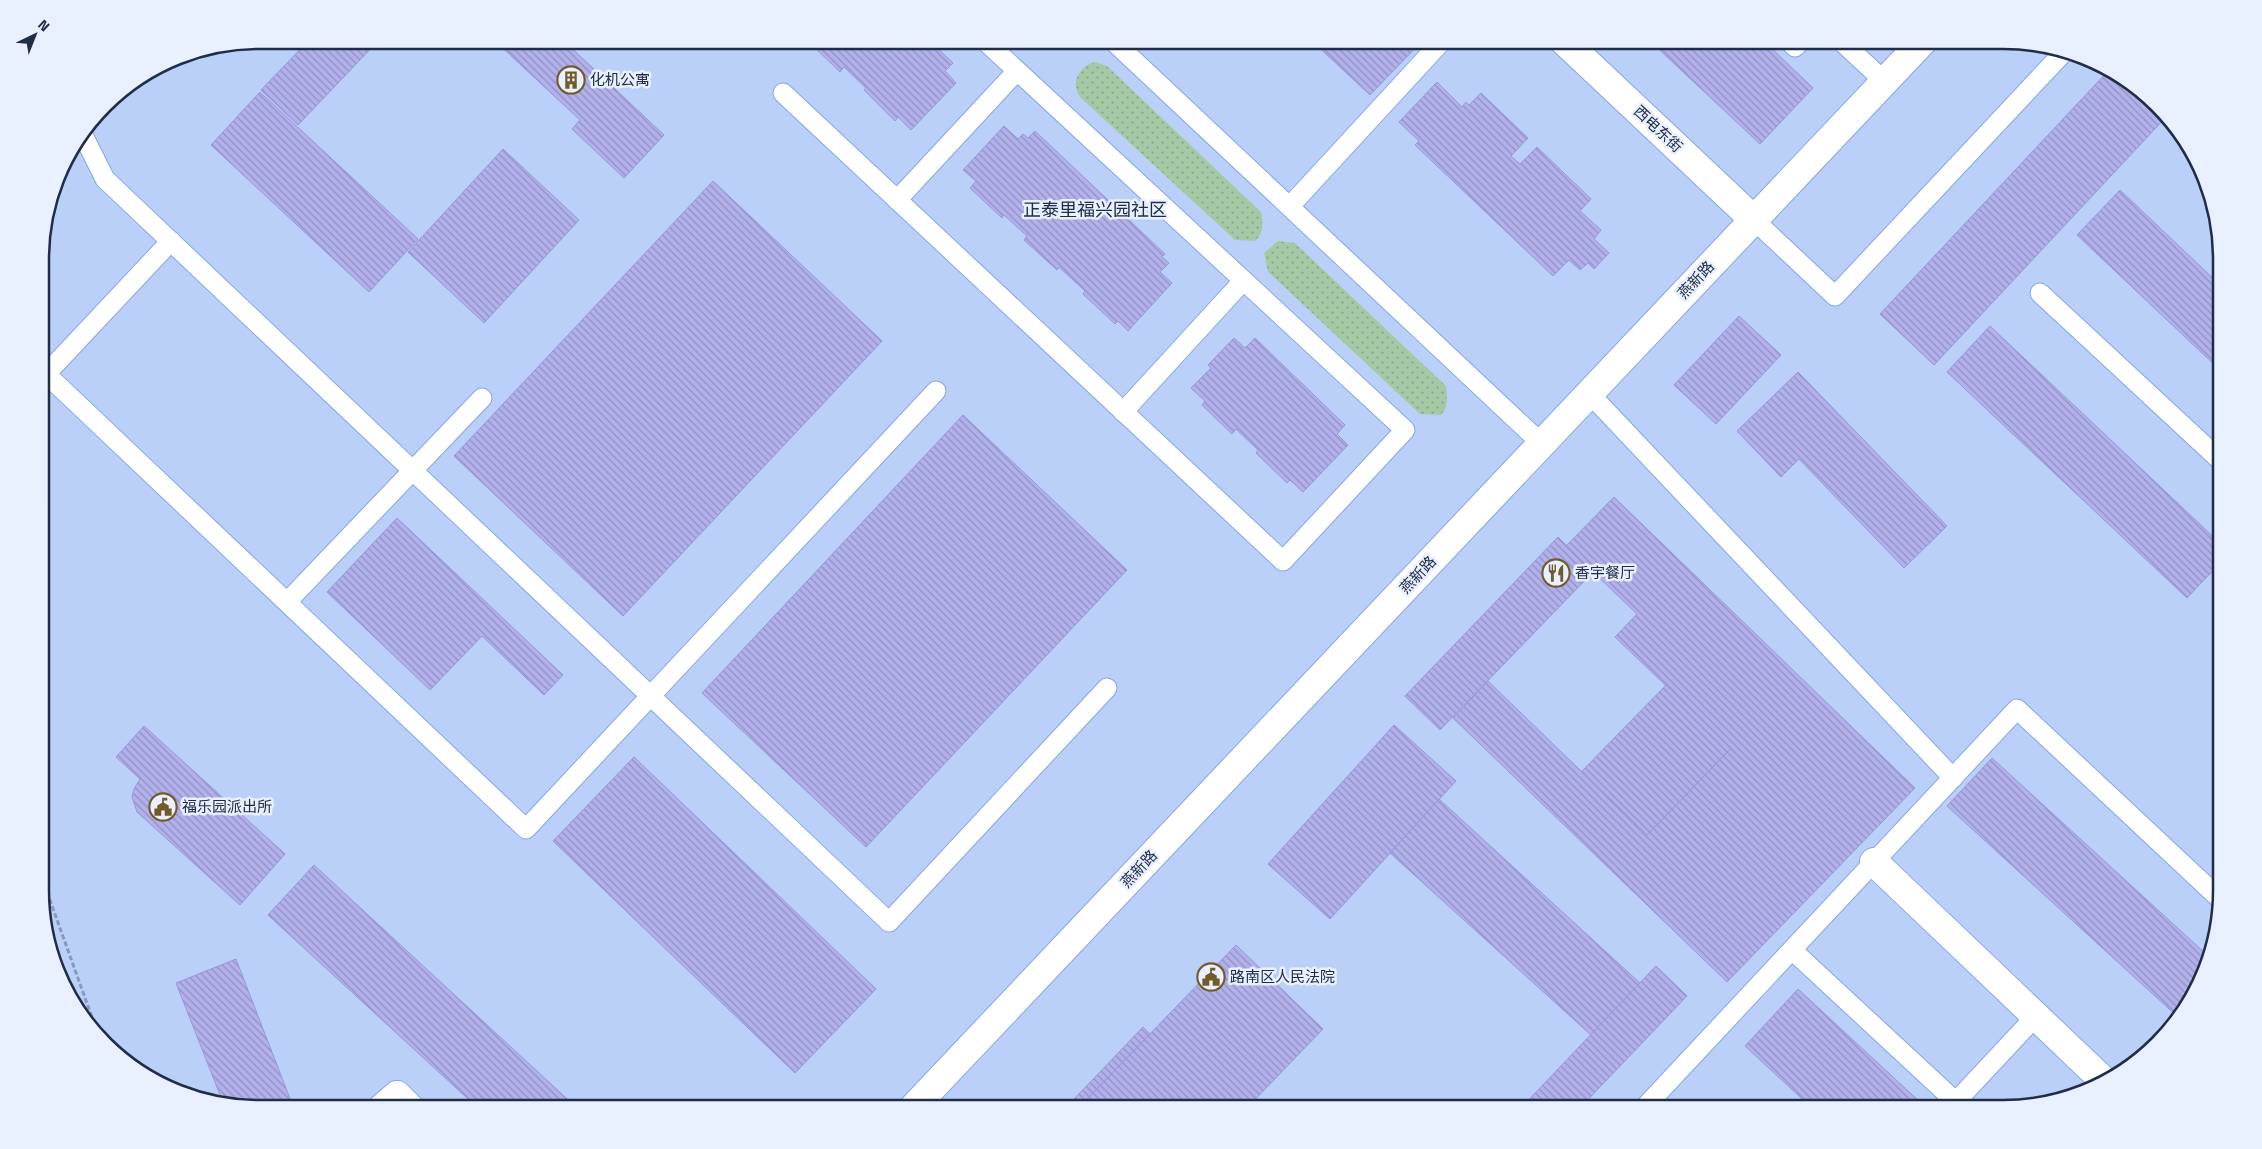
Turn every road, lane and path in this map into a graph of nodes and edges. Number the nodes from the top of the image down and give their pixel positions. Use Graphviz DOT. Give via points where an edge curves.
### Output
graph roads {
  1 [pos="994,49"];
  2 [pos="1129,49"];
  3 [pos="1435,49"];
  4 [pos="1573,49"];
  5 [pos="1850,49"];
  6 [pos="1915,49"];
  7 [pos="2059,57"];
  8 [pos="1017,71"];
  9 [pos="1884,81"];
  10 [pos="783,93"];
  11 [pos="86,140"];
  12 [pos="897,200"];
  13 [pos="1290,206"];
  14 [pos="1753,218"];
  15 [pos="171,241"];
  16 [pos="1244,281"];
  17 [pos="2040,294"];
  18 [pos="49,371"];
  19 [pos="49,377"];
  20 [pos="936,391"];
  21 [pos="1589,394"];
  22 [pos="482,398"];
  23 [pos="1123,412"];
  24 [pos="1542,444"];
  25 [pos="2213,454"];
  26 [pos="413,470"];
  27 [pos="287,602"];
  28 [pos="1107,688"];
  29 [pos="650,696"];
  30 [pos="1953,778"];
  31 [pos="1874,862"];
  32 [pos="2213,892"];
  33 [pos="49,898"];
  34 [pos="1792,950"];
  35 [pos="2036,1016"];
  36 [pos="92,1019"];
  37 [pos="2100,1077"];
  38 [pos="391,1100"];
  39 [pos="402,1100"];
  40 [pos="921,1100"];
  41 [pos="1652,1100"];
  42 [pos="1948,1100"];
  43 [pos="1958,1100"];
  1 -- 8 [label="lane"];
  2 -- 13 [label="lane"];
  3 -- 13 [label="lane"];
  4 -- 14 [label="street, 西电东街"];
  5 -- 9 [label="lane"];
  6 -- 9 [label="street, 燕新路"];
  7 -- 14 [label="lane" via="1835,296"];
  8 -- 12 [label="lane"];
  8 -- 16 [label="lane"];
  9 -- 14 [label="street, 燕新路"];
  10 -- 12 [label="lane"];
  11 -- 15 [label="lane" via="105,178"];
  12 -- 23 [label="lane"];
  13 -- 24 [label="lane"];
  14 -- 21 [label="street, 燕新路"];
  15 -- 18 [label="lane"];
  15 -- 26 [label="lane"];
  16 -- 23 [label="lane"];
  16 -- 23 [label="lane" via="1405,430 1283,561"];
  17 -- 25 [label="lane"];
  19 -- 27 [label="lane"];
  20 -- 29 [label="lane"];
  21 -- 24 [label="street, 燕新路"];
  21 -- 30 [label="lane"];
  22 -- 26 [label="lane"];
  24 -- 40 [label="street, 燕新路"];
  26 -- 27 [label="lane"];
  26 -- 29 [label="lane"];
  27 -- 29 [label="lane" via="526,829"];
  28 -- 29 [label="lane" via="889,922"];
  30 -- 31 [label="lane"];
  30 -- 32 [label="lane" via="2017,709"];
  31 -- 34 [label="lane"];
  31 -- 35 [label="street"];
  33 -- 36 [label="path"];
  34 -- 41 [label="lane"];
  34 -- 42 [label="lane"];
  35 -- 37 [label="street"];
  35 -- 43 [label="lane"];
  38 -- 39 [label="street" via="397,1095"];
}
